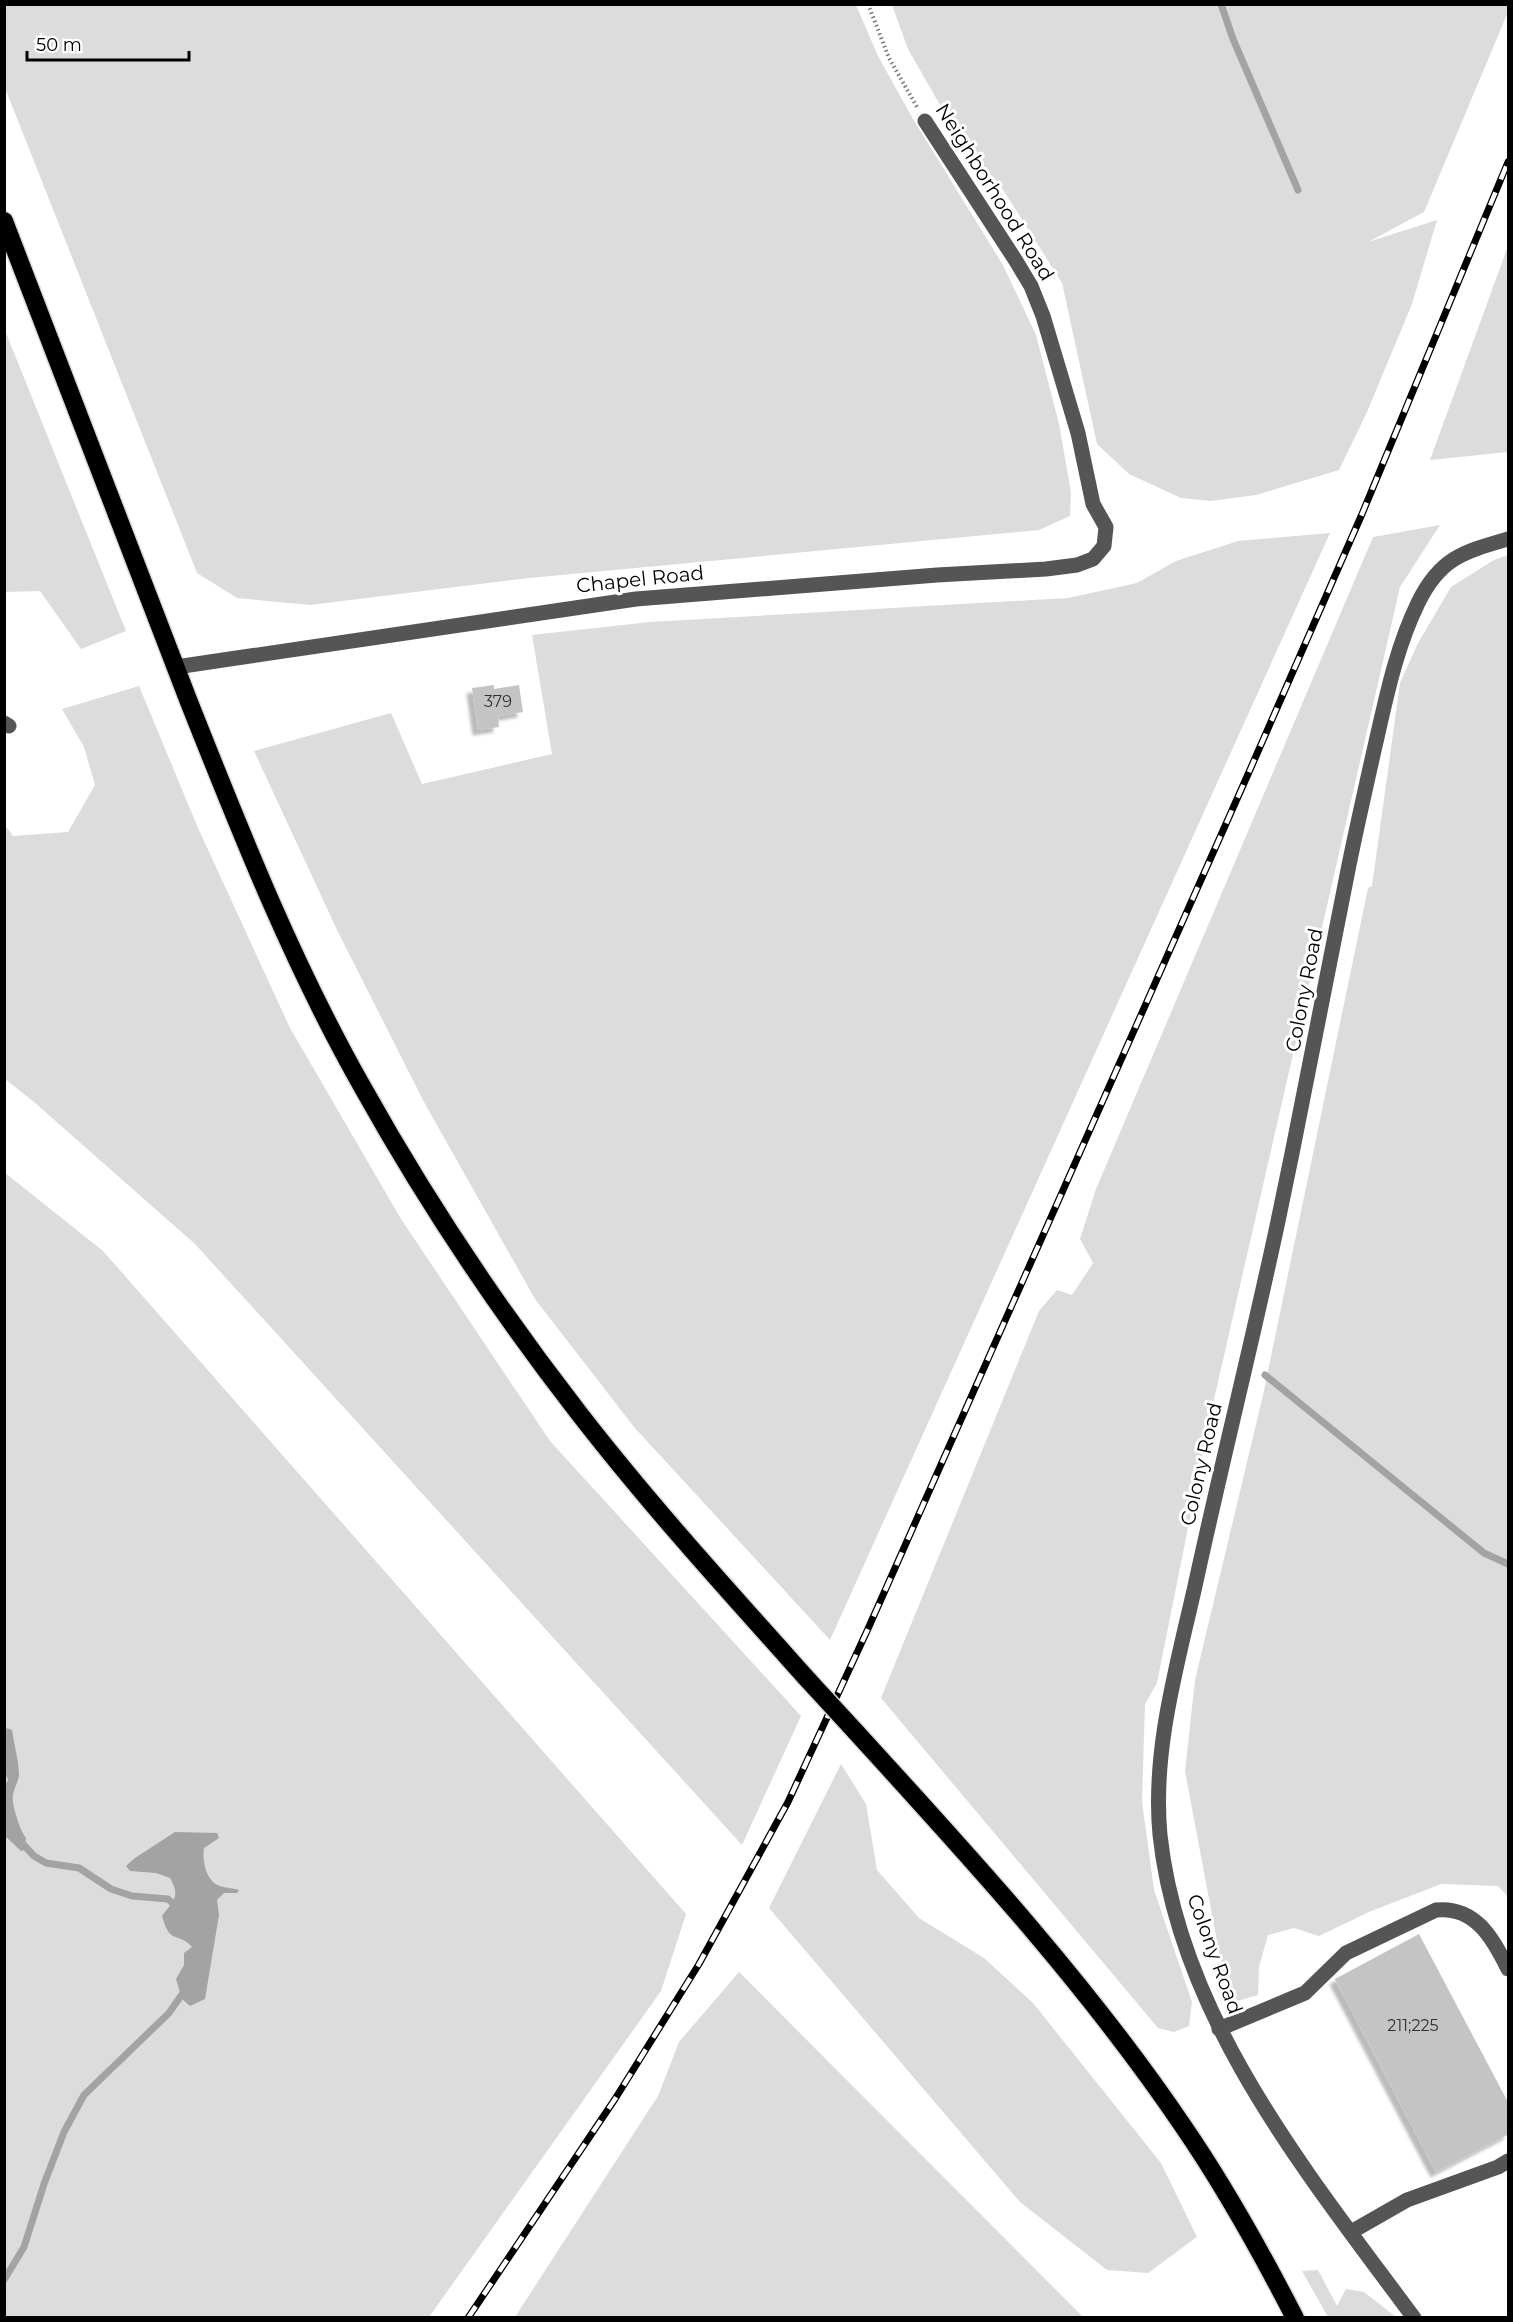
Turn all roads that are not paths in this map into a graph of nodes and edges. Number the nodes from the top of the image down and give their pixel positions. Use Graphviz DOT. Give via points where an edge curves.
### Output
graph roads {
  1 [pos="925,121"];
  2 [pos="4,220"];
  3 [pos="1509,539"];
  4 [pos="1104,546"];
  5 [pos="176,667"];
  6 [pos="1509,1969"];
  7 [pos="1219,2029"];
  8 [pos="1509,2161"];
  9 [pos="1351,2232"];
  10 [pos="1295,2318"];
  11 [pos="1414,2318"];
  1 -- 4 [label="street, Neighborhood Road" via="1031,286 1078,433 1093,504 1106,527"];
  2 -- 5 [label="highway"];
  3 -- 7 [label="street, Colony Road" via="1457,556 1437,572 1415,609 1391,678 1359,816 1275,1234 1166,1722 1159,1803 1165,1868 1196,1976"];
  4 -- 5 [label="street, Chapel Road" via="1093,559 1077,565 636,599"];
  5 -- 10 [label="highway, bridge" via="273,907 315,998 411,1171 495,1299 578,1413 705,1565 1009,1904 1131,2053 1184,2126 1231,2201"];
  6 -- 7 [label="street" via="1495,1942 1472,1918 1455,1910 1436,1910 1346,1953 1305,1993"];
  7 -- 9 [label="street, Colony Road" via="1250,2084"];
  8 -- 9 [label="street" via="1407,2200"];
  9 -- 11 [label="street, Colony Road"];
}
